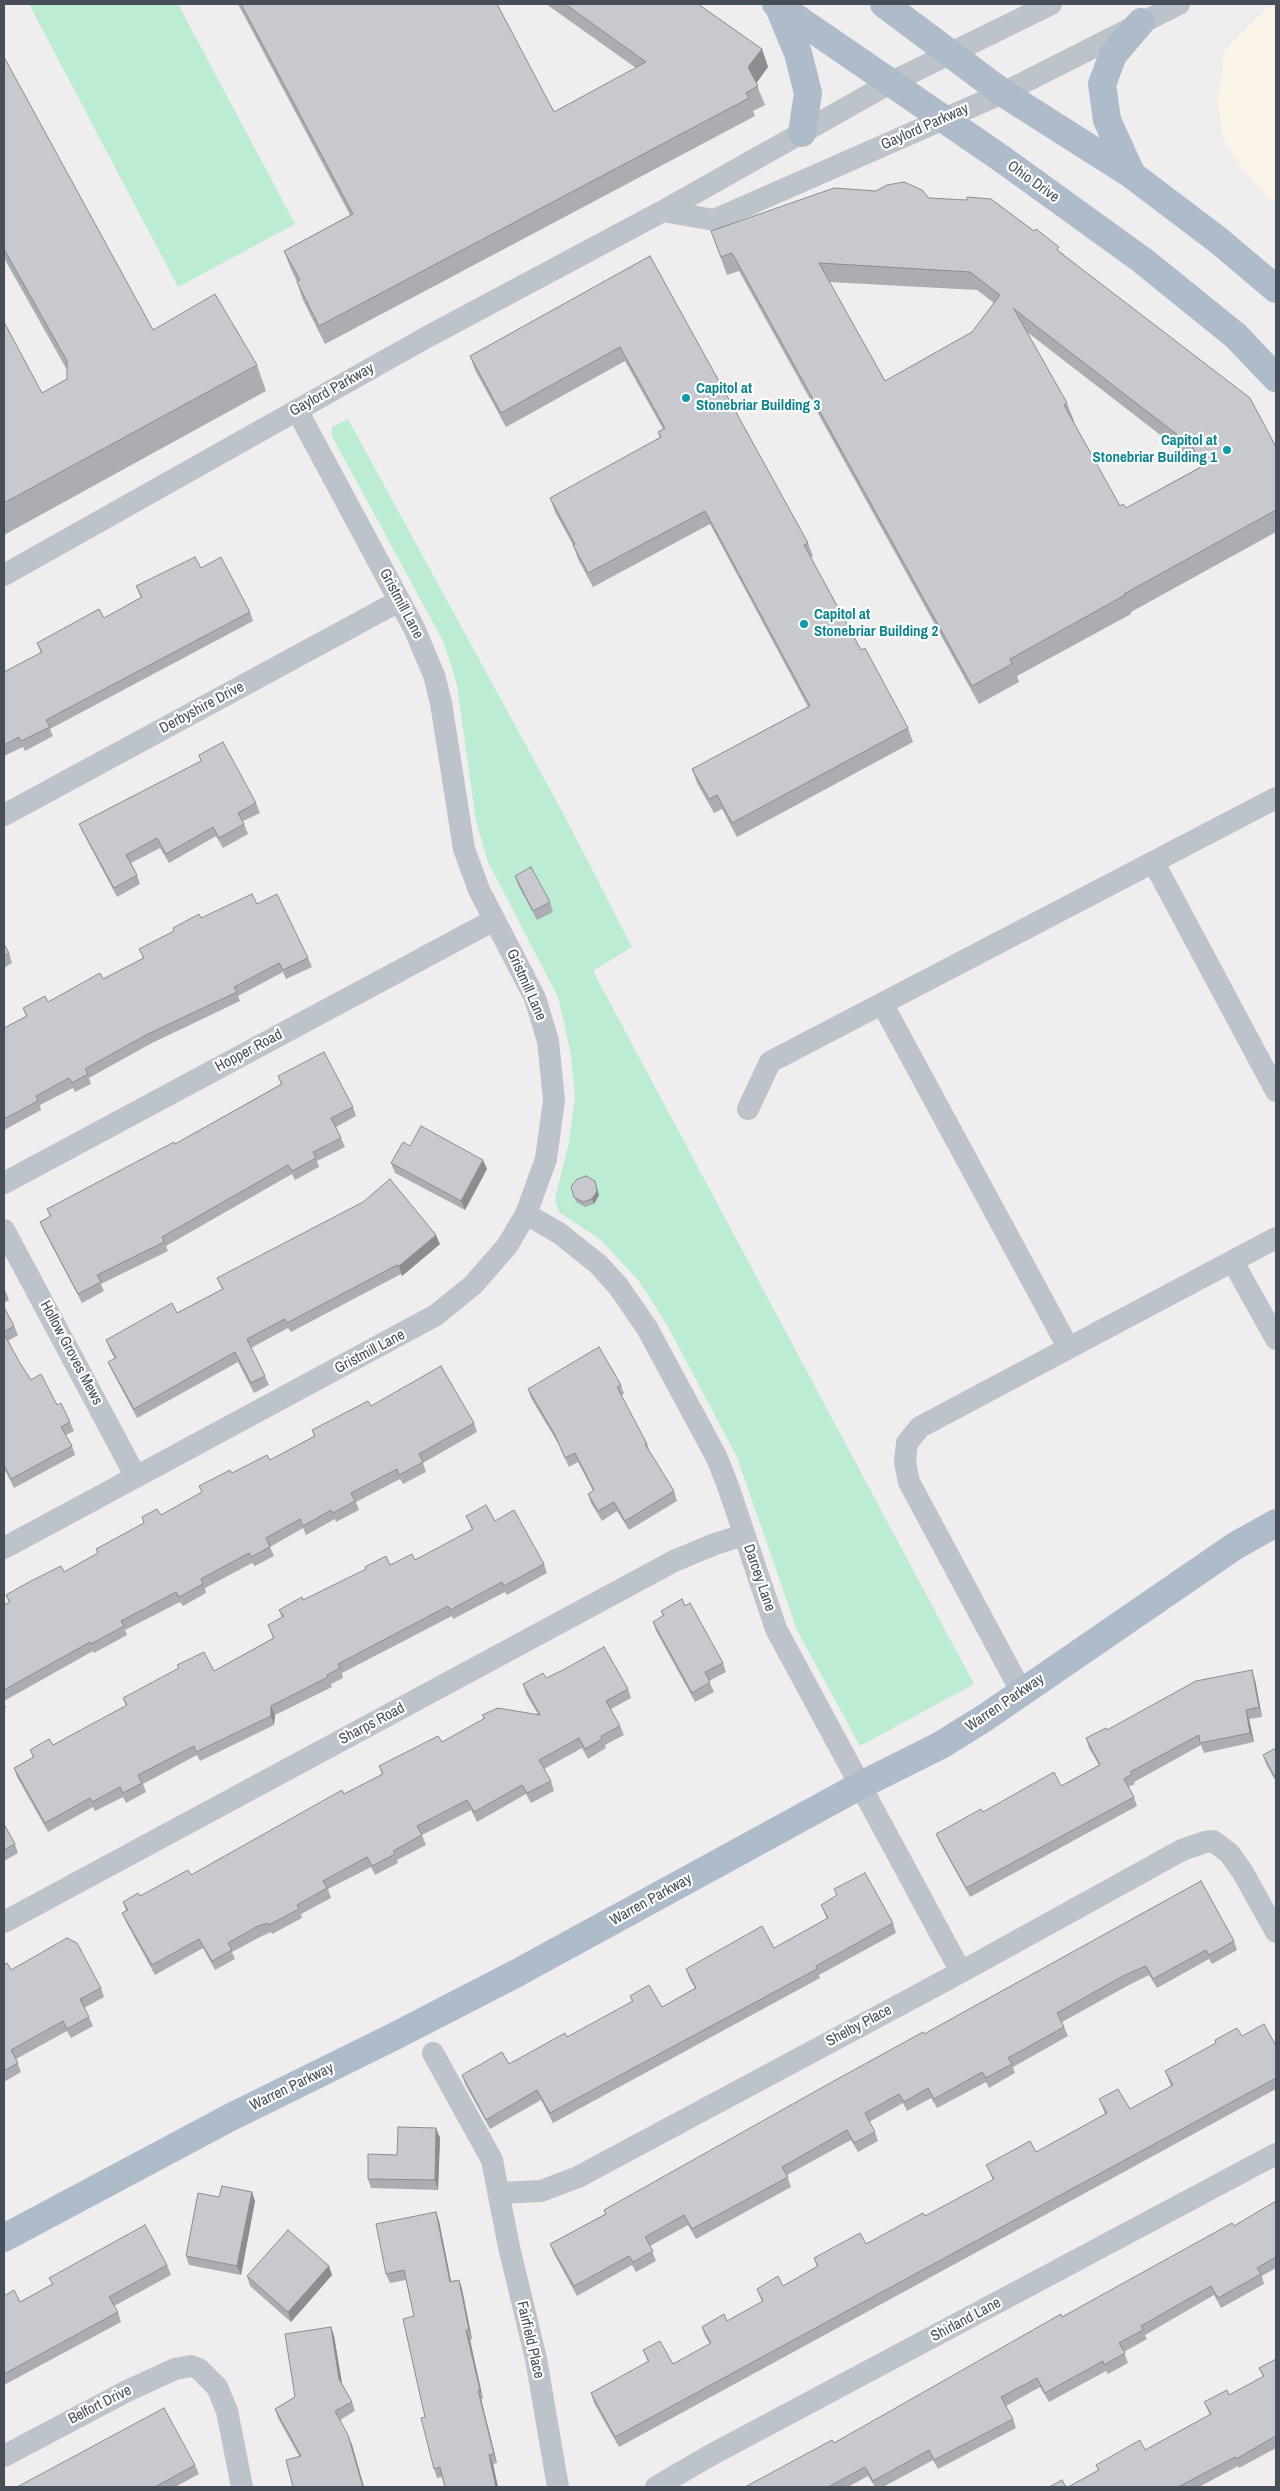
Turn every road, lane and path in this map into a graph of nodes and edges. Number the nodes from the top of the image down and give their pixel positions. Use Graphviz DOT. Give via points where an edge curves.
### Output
graph roads {
  1 [pos="777,4"];
  2 [pos="884,4"];
  3 [pos="1051,4"];
  4 [pos="1179,4"];
  5 [pos="1141,22"];
  6 [pos="952,53"];
  7 [pos="892,82"];
  8 [pos="1003,93"];
  9 [pos="943,119"];
  10 [pos="802,133"];
  11 [pos="1132,175"];
  12 [pos="663,211"];
  13 [pos="1276,289"];
  14 [pos="1276,378"];
  15 [pos="297,410"];
  16 [pos="4,575"];
  17 [pos="399,601"];
  18 [pos="1276,798"];
  19 [pos="4,815"];
  20 [pos="1154,863"];
  21 [pos="494,920"];
  22 [pos="883,1005"];
  23 [pos="1276,1091"];
  24 [pos="748,1109"];
  25 [pos="4,1183"];
  26 [pos="526,1214"];
  27 [pos="4,1230"];
  28 [pos="1276,1238"];
  29 [pos="1234,1262"];
  30 [pos="1276,1339"];
  31 [pos="1068,1347"];
  32 [pos="136,1477"];
  33 [pos="1276,1523"];
  34 [pos="744,1535"];
  35 [pos="4,1548"];
  36 [pos="1021,1691"];
  37 [pos="861,1785"];
  38 [pos="4,1922"];
  39 [pos="1276,1932"];
  40 [pos="962,1972"];
  41 [pos="433,2053"];
  42 [pos="1276,2154"];
  43 [pos="500,2194"];
  44 [pos="4,2238"];
  45 [pos="4,2456"];
  46 [pos="242,2487"];
  47 [pos="558,2487"];
  48 [pos="656,2487"];
  1 -- 7 [label="main road, Ohio Drive"];
  1 -- 10 [label="main road" via="798,53 808,93"];
  2 -- 6 [label="main road"];
  3 -- 6 [label="street, Gaylord Parkway"];
  4 -- 5 [label="street, Gaylord Parkway"];
  5 -- 8 [label="street, Gaylord Parkway"];
  5 -- 11 [label="main road" via="1113,55 1102,84 1107,120"];
  6 -- 7 [label="street, Gaylord Parkway"];
  6 -- 8 [label="main road"];
  7 -- 9 [label="main road, Ohio Drive"];
  7 -- 10 [label="street, Gaylord Parkway"];
  8 -- 9 [label="street, Gaylord Parkway"];
  8 -- 11 [label="main road"];
  9 -- 12 [label="street, Gaylord Parkway" via="714,220"];
  9 -- 14 [label="main road, Ohio Drive" via="1142,260 1236,336"];
  10 -- 12 [label="street, Gaylord Parkway"];
  11 -- 13 [label="main road"];
  12 -- 15 [label="street, Gaylord Parkway"];
  15 -- 16 [label="street, Gaylord Parkway"];
  15 -- 17 [label="street, Gristmill Lane"];
  17 -- 19 [label="street, Derbyshire Drive"];
  17 -- 21 [label="street, Gristmill Lane" via="424,647 434,675 464,849 473,877"];
  18 -- 20 [label="street"];
  20 -- 22 [label="street"];
  20 -- 23 [label="street"];
  21 -- 25 [label="street, Hopper Road"];
  21 -- 26 [label="street, Gristmill Lane" via="535,998 548,1041 552,1070 554,1100 550,1137 540,1180"];
  22 -- 24 [label="street" via="770,1062"];
  22 -- 31 [label="street"];
  26 -- 32 [label="street, Gristmill Lane" via="507,1246 484,1274 436,1315"];
  26 -- 34 [label="street, Darcey Lane" via="559,1232 588,1254 636,1309 717,1458"];
  27 -- 32 [label="street, Hollow Groves Mews"];
  28 -- 29 [label="street"];
  29 -- 30 [label="street"];
  29 -- 31 [label="street"];
  31 -- 36 [label="street" via="920,1427 907,1443 904,1462 909,1482"];
  32 -- 35 [label="street, Gristmill Lane"];
  33 -- 36 [label="main road, Warren Parkway" via="1236,1546"];
  34 -- 37 [label="street, Darcey Lane" via="776,1629"];
  34 -- 38 [label="street, Sharps Road" via="674,1562"];
  36 -- 37 [label="main road, Warren Parkway" via="941,1744"];
  37 -- 40 [label="street, Darcey Lane"];
  37 -- 44 [label="main road, Warren Parkway" via="517,1972 229,2118"];
  39 -- 40 [label="street, Shelby Place" via="1242,1871 1229,1853 1212,1841 1182,1850"];
  40 -- 43 [label="street, Shelby Place" via="578,2177 541,2191"];
  41 -- 43 [label="street, Fairfield Place" via="492,2160"];
  42 -- 48 [label="street, Shirland Lane"];
  43 -- 47 [label="street, Fairfield Place" via="509,2248 536,2359"];
  45 -- 46 [label="street, Belfort Drive" via="127,2391 175,2369 191,2366 199,2369 217,2387 227,2411"];
}
